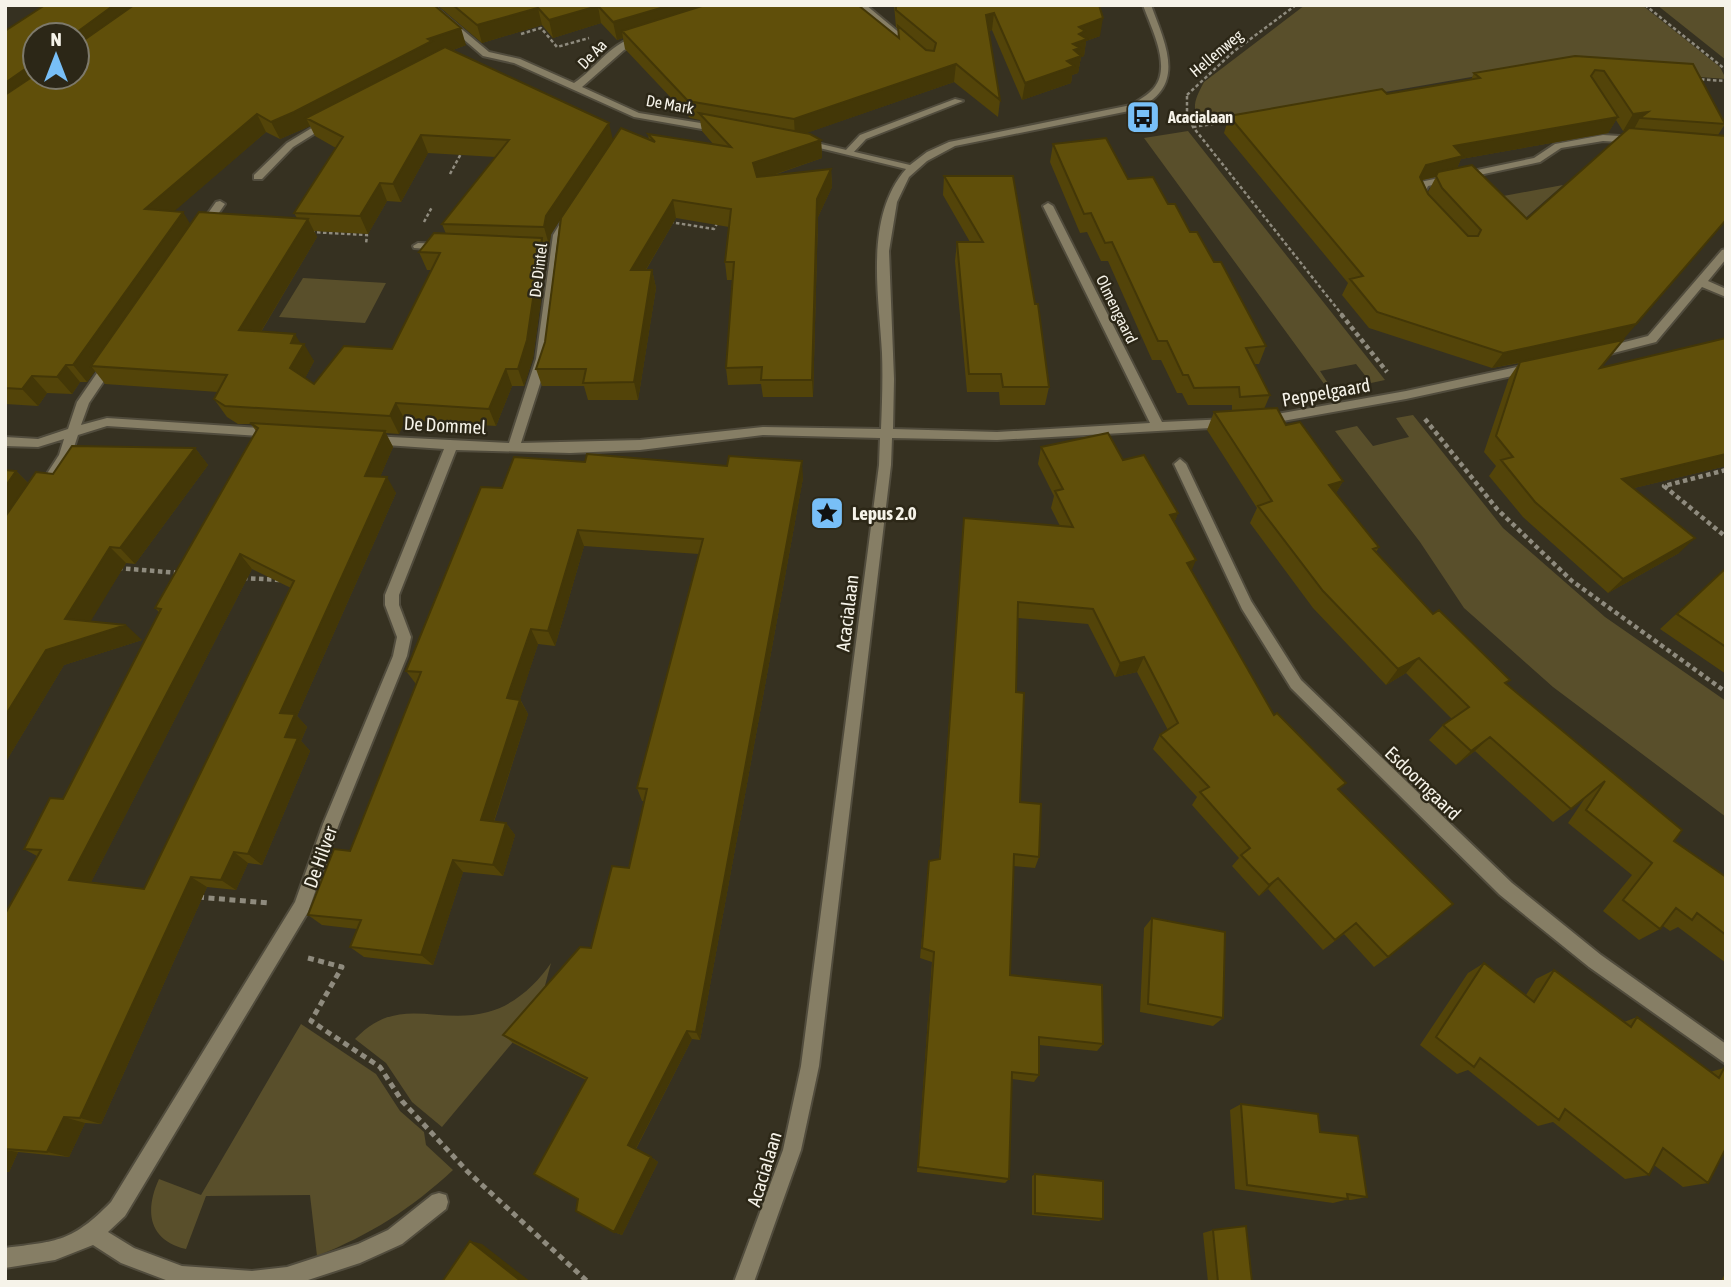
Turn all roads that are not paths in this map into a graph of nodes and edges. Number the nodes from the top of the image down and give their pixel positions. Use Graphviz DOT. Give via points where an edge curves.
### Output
graph roads {
  1 [pos="428,5"];
  2 [pos="861,5"];
  3 [pos="1147,5"];
  4 [pos="656,34"];
  5 [pos="922,57"];
  6 [pos="575,88"];
  7 [pos="958,101"];
  8 [pos="637,115"];
  9 [pos="336,118"];
  10 [pos="630,125"];
  11 [pos="1612,126"];
  12 [pos="725,130"];
  13 [pos="1619,137"];
  14 [pos="790,141"];
  15 [pos="1653,141"];
  16 [pos="849,152"];
  17 [pos="912,168"];
  18 [pos="258,177"];
  19 [pos="220,204"];
  20 [pos="576,206"];
  21 [pos="1048,206"];
  22 [pos="1426,207"];
  23 [pos="197,237"];
  24 [pos="418,246"];
  25 [pos="456,247"];
  26 [pos="542,251"];
  27 [pos="556,251"];
  28 [pos="1726,252"];
  29 [pos="1702,282"];
  30 [pos="1726,293"];
  31 [pos="121,347"];
  32 [pos="1587,355"];
  33 [pos="1546,364"];
  34 [pos="1158,427"];
  35 [pos="886,431"];
  36 [pos="75,433"];
  37 [pos="284,434"];
  38 [pos="352,439"];
  39 [pos="5,441"];
  40 [pos="452,445"];
  41 [pos="513,448"];
  42 [pos="1180,464"];
  43 [pos="35,500"];
  44 [pos="1726,1055"];
  45 [pos="439,1202"];
  46 [pos="94,1235"];
  47 [pos="5,1258"];
  48 [pos="744,1282"];
  1 -- 6 [label="street, De Mark" via="471,48 517,61"];
  2 -- 5 [label="street"];
  3 -- 17 [label="street, Acacialaan" via="1165,76 1158,90 1134,107 952,144"];
  4 -- 6 [label="street, De Aa" via="621,44"];
  6 -- 8 [label="street, De Mark"];
  7 -- 16 [label="street" via="863,137"];
  8 -- 10 [label="street"];
  8 -- 12 [label="street, De Mark"];
  9 -- 18 [label="street" via="301,137"];
  11 -- 13 [label="street"];
  13 -- 15 [label="street"];
  13 -- 22 [label="street" via="1558,146 1537,160 1424,184 1420,192"];
  14 -- 16 [label="street"];
  16 -- 17 [label="street"];
  17 -- 35 [label="street, Acacialaan" via="900,183 885,232"];
  19 -- 23 [label="street"];
  20 -- 27 [label="street, De Dintel" via="558,235"];
  21 -- 34 [label="street, Olmengaard"];
  24 -- 25 [label="street"];
  26 -- 27 [label="street"];
  27 -- 41 [label="street, De Dintel" via="542,359"];
  28 -- 29 [label="street"];
  29 -- 30 [label="street"];
  29 -- 32 [label="street" via="1652,339"];
  31 -- 36 [label="street" via="82,402"];
  33 -- 34 [label="street, Peppelgaard" via="1291,418"];
  34 -- 35 [label="street, Peppelgaard" via="997,436"];
  35 -- 41 [label="street, De Dommel" via="763,431 640,445"];
  35 -- 48 [label="street, Acacialaan" via="810,1066 792,1150"];
  36 -- 37 [label="street" via="107,422"];
  36 -- 39 [label="street" via="38,443"];
  36 -- 43 [label="street"];
  38 -- 40 [label="street, De Dommel"];
  40 -- 41 [label="street, De Dommel"];
  40 -- 46 [label="street, De Hilver" via="392,596 404,637 400,656 302,906 118,1209"];
  42 -- 44 [label="street, Esdoorngaard" via="1242,600 1296,684 1506,889 1595,961"];
  45 -- 46 [label="street" via="395,1237 360,1253 287,1277 252,1281 182,1276 128,1256"];
  46 -- 47 [label="street, De Hilver" via="65,1250"];
}
